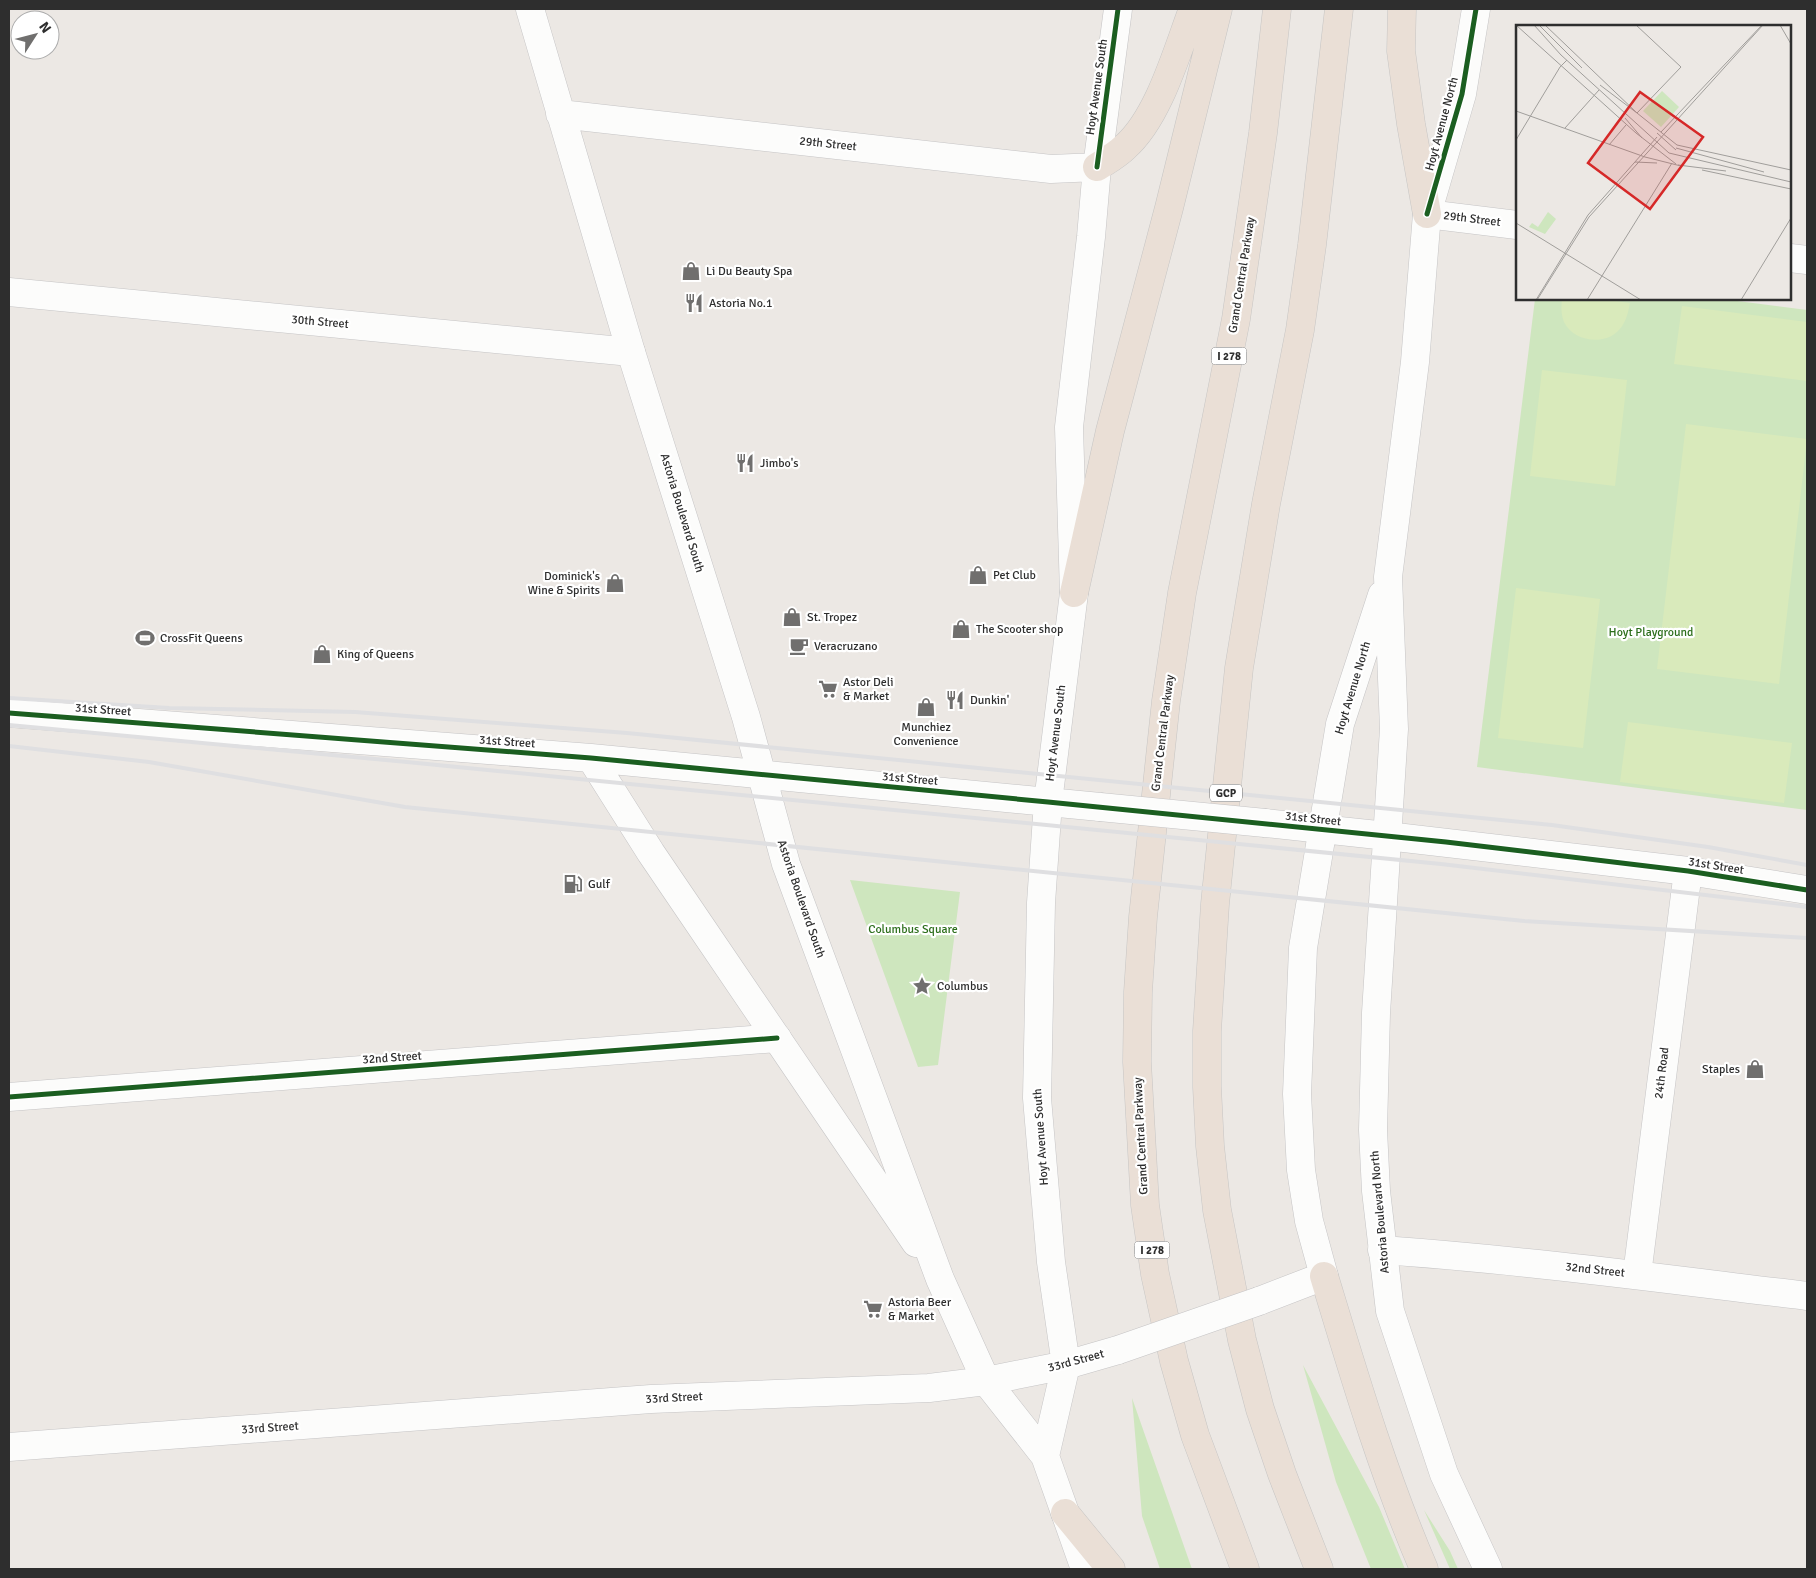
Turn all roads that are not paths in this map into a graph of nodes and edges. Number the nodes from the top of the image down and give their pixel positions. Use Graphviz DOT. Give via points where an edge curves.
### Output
graph roads {
  1 [pos="530,9"];
  2 [pos="1118,9"];
  3 [pos="1193,9"];
  4 [pos="1218,9"];
  5 [pos="1277,9"];
  6 [pos="1339,9"];
  7 [pos="1402,9"];
  8 [pos="1476,9"];
  9 [pos="560,114"];
  10 [pos="1097,167"];
  11 [pos="1427,214"];
  12 [pos="1516,225"];
  13 [pos="1791,258"];
  14 [pos="1807,260"];
  15 [pos="9,292"];
  16 [pos="631,352"];
  17 [pos="1388,577"];
  18 [pos="1074,593"];
  19 [pos="9,713"];
  20 [pos="591,758"];
  21 [pos="762,774"];
  22 [pos="1048,802"];
  23 [pos="1322,830"];
  24 [pos="1387,836"];
  25 [pos="1688,871"];
  26 [pos="1807,890"];
  27 [pos="776,1038"];
  28 [pos="9,1097"];
  29 [pos="1382,1250"];
  30 [pos="1637,1275"];
  31 [pos="1324,1276"];
  32 [pos="940,1279"];
  33 [pos="1807,1296"];
  34 [pos="1066,1365"];
  35 [pos="986,1381"];
  36 [pos="9,1447"];
  37 [pos="1045,1456"];
  38 [pos="1065,1513"];
  39 [pos="1085,1569"];
  40 [pos="1110,1569"];
  41 [pos="1245,1569"];
  42 [pos="1319,1569"];
  43 [pos="1424,1569"];
  44 [pos="1488,1569"];
  1 -- 9 [label="main road, Astoria Boulevard South"];
  2 -- 10 [label="main road, Hoyt Avenue South"];
  3 -- 10 [label="highway" via="1154,106 1140,130 1125,147"];
  4 -- 18 [label="highway" via="1112,422"];
  5 -- 41 [label="highway, Grand Central Parkway / I 278" via="1236,320 1186,574 1166,700 1138,992 1140,1134 1145,1204 1157,1284 1174,1362 1195,1435"];
  6 -- 42 [label="highway, GCP" via="1300,330 1266,504 1239,668 1215,904 1206,1031 1210,1146 1217,1210 1242,1340 1266,1428"];
  7 -- 11 [label="highway" via="1401,51 1410,124"];
  8 -- 11 [label="main road, Hoyt Avenue North" via="1462,94"];
  9 -- 10 [label="main road, 29th Street" via="1051,169"];
  9 -- 16 [label="main road, Astoria Boulevard South"];
  10 -- 18 [label="main road, Hoyt Avenue South" via="1069,427"];
  11 -- 12 [label="main road, 29th Street"];
  11 -- 17 [label="main road, Hoyt Avenue North" via="1415,362"];
  13 -- 14 [label="main road"];
  15 -- 16 [label="main road, 30th Street"];
  16 -- 21 [label="main road, Astoria Boulevard South"];
  17 -- 23 [label="main road, Hoyt Avenue North" via="1340,724"];
  17 -- 24 [label="main road, Hoyt Avenue North" via="1394,729"];
  18 -- 22 [label="main road, Hoyt Avenue South"];
  19 -- 20 [label="main road, 31st Street"];
  20 -- 21 [label="main road, 31st Street"];
  20 -- 27 [label="main road"];
  21 -- 22 [label="main road, 31st Street"];
  21 -- 32 [label="main road, Astoria Boulevard South" via="786,864"];
  22 -- 23 [label="main road, 31st Street, bridge"];
  22 -- 34 [label="main road, Hoyt Avenue South" via="1041,903 1037,1098 1051,1262"];
  23 -- 24 [label="main road, 31st Street"];
  23 -- 31 [label="main road" via="1302,948 1297,1094 1301,1170"];
  24 -- 25 [label="main road, 31st Street"];
  24 -- 29 [label="main road, Astoria Boulevard North" via="1374,1101"];
  25 -- 26 [label="main road, 31st Street"];
  25 -- 30 [label="main road, 24th Road"];
  27 -- 28 [label="main road, 32nd Street"];
  27 -- 32 [label="main road"];
  29 -- 30 [label="main road, 32nd Street"];
  29 -- 44 [label="main road, Astoria Boulevard North" via="1390,1310 1444,1474"];
  30 -- 33 [label="main road, 32nd Street"];
  31 -- 34 [label="main road, 33rd Street, bridge" via="1118,1350"];
  31 -- 43 [label="highway" via="1388,1482"];
  32 -- 35 [label="main road, Astoria Boulevard South"];
  34 -- 35 [label="main road, 33rd Street"];
  34 -- 37 [label="main road, Hoyt Avenue South"];
  35 -- 36 [label="main road, 33rd Street" via="929,1388 651,1399"];
  35 -- 37 [label="main road, Astoria Boulevard South"];
  37 -- 38 [label="main road, Astoria Boulevard South"];
  38 -- 39 [label="main road, Astoria Boulevard South"];
  38 -- 40 [label="highway"];
}
